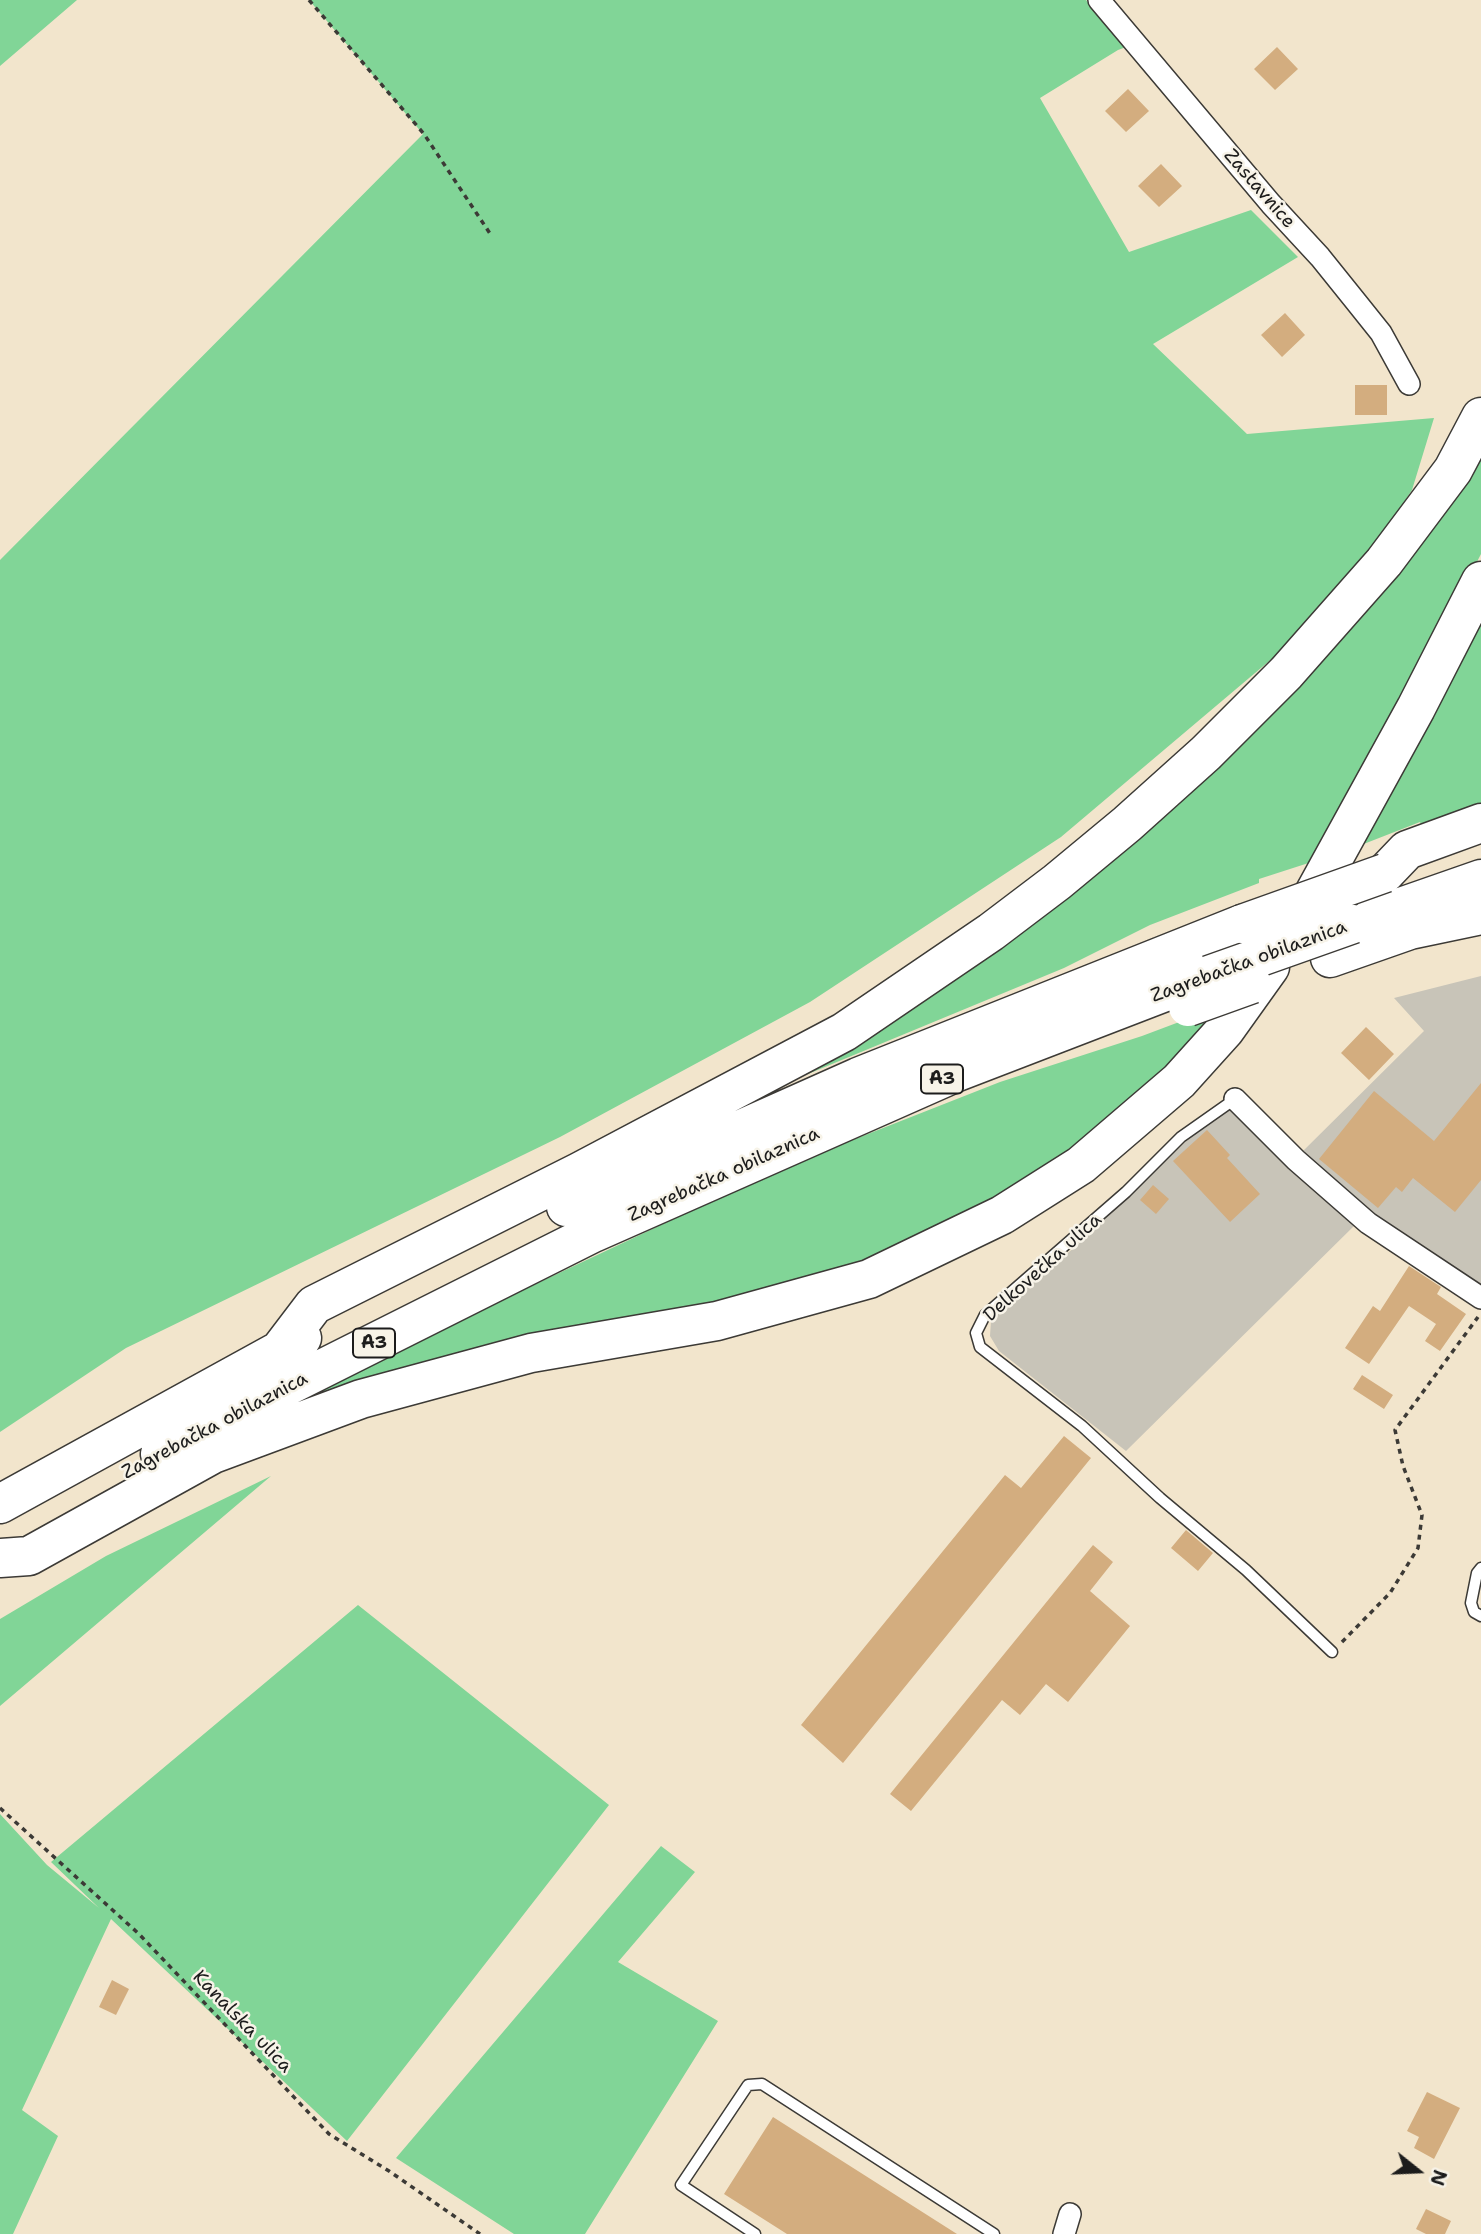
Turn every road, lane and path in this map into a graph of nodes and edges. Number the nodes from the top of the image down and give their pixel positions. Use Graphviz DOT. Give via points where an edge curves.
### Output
graph roads {
  1 [pos="309,0"];
  2 [pos="1099,0"];
  3 [pos="491,236"];
  4 [pos="1409,384"];
  5 [pos="1481,417"];
  6 [pos="1481,581"];
  7 [pos="1481,823"];
  8 [pos="1481,841"];
  9 [pos="1385,873"];
  10 [pos="1481,879"];
  11 [pos="1481,915"];
  12 [pos="1131,1006"];
  13 [pos="1235,1099"];
  14 [pos="1481,1298"];
  15 [pos="1481,1313"];
  16 [pos="279,1351"];
  17 [pos="0,1504"];
  18 [pos="0,1545"];
  19 [pos="0,1558"];
  20 [pos="1481,1569"];
  21 [pos="1481,1616"];
  22 [pos="1332,1652"];
  23 [pos="0,1808"];
  24 [pos="480,2234"];
  25 [pos="755,2234"];
  26 [pos="993,2234"];
  1 -- 3 [label="path" via="424,134"];
  2 -- 4 [label="street, Zastavnice" via="1357,303 1381,333"];
  5 -- 16 [label="highway" via="1453,470 1384,562 1286,673 1206,753 1057,882 844,1032 314,1305"];
  6 -- 19 [label="highway" via="1286,945 1225,1030 1179,1082 1081,1165 1002,1215 869,1279 717,1321 531,1353 361,1399 213,1454 29,1556"];
  7 -- 9 [label="highway" via="1407,850"];
  8 -- 9 [label="highway, Zagrebačka obilaznica / A3"];
  9 -- 16 [label="highway, Zagrebačka obilaznica / A3, bridge" via="1242,924 858,1077 567,1206"];
  10 -- 12 [label="highway, Zagrebačka obilaznica / A3, bridge"];
  11 -- 12 [label="highway, bridge" via="1410,930 1188,1007"];
  12 -- 18 [label="highway, Zagrebačka obilaznica / A3" via="957,1072 593,1233 206,1427"];
  13 -- 14 [label="street, Delkovečka ulica" via="1368,1223"];
  13 -- 22 [label="lane, Delkovečka ulica" via="1181,1137 1126,1192 985,1315 976,1333 981,1348 1082,1426"];
  15 -- 22 [label="path" via="1395,1430 1422,1515 1418,1548 1390,1593"];
  16 -- 17 [label="highway, Zagrebačka obilaznica / A3"];
  20 -- 21 [label="lane" via="1471,1603"];
  23 -- 24 [label="path, Kanalska ulica" via="139,1934 329,2134"];
  25 -- 26 [label="lane" via="681,2185 748,2085 762,2084"];
}
